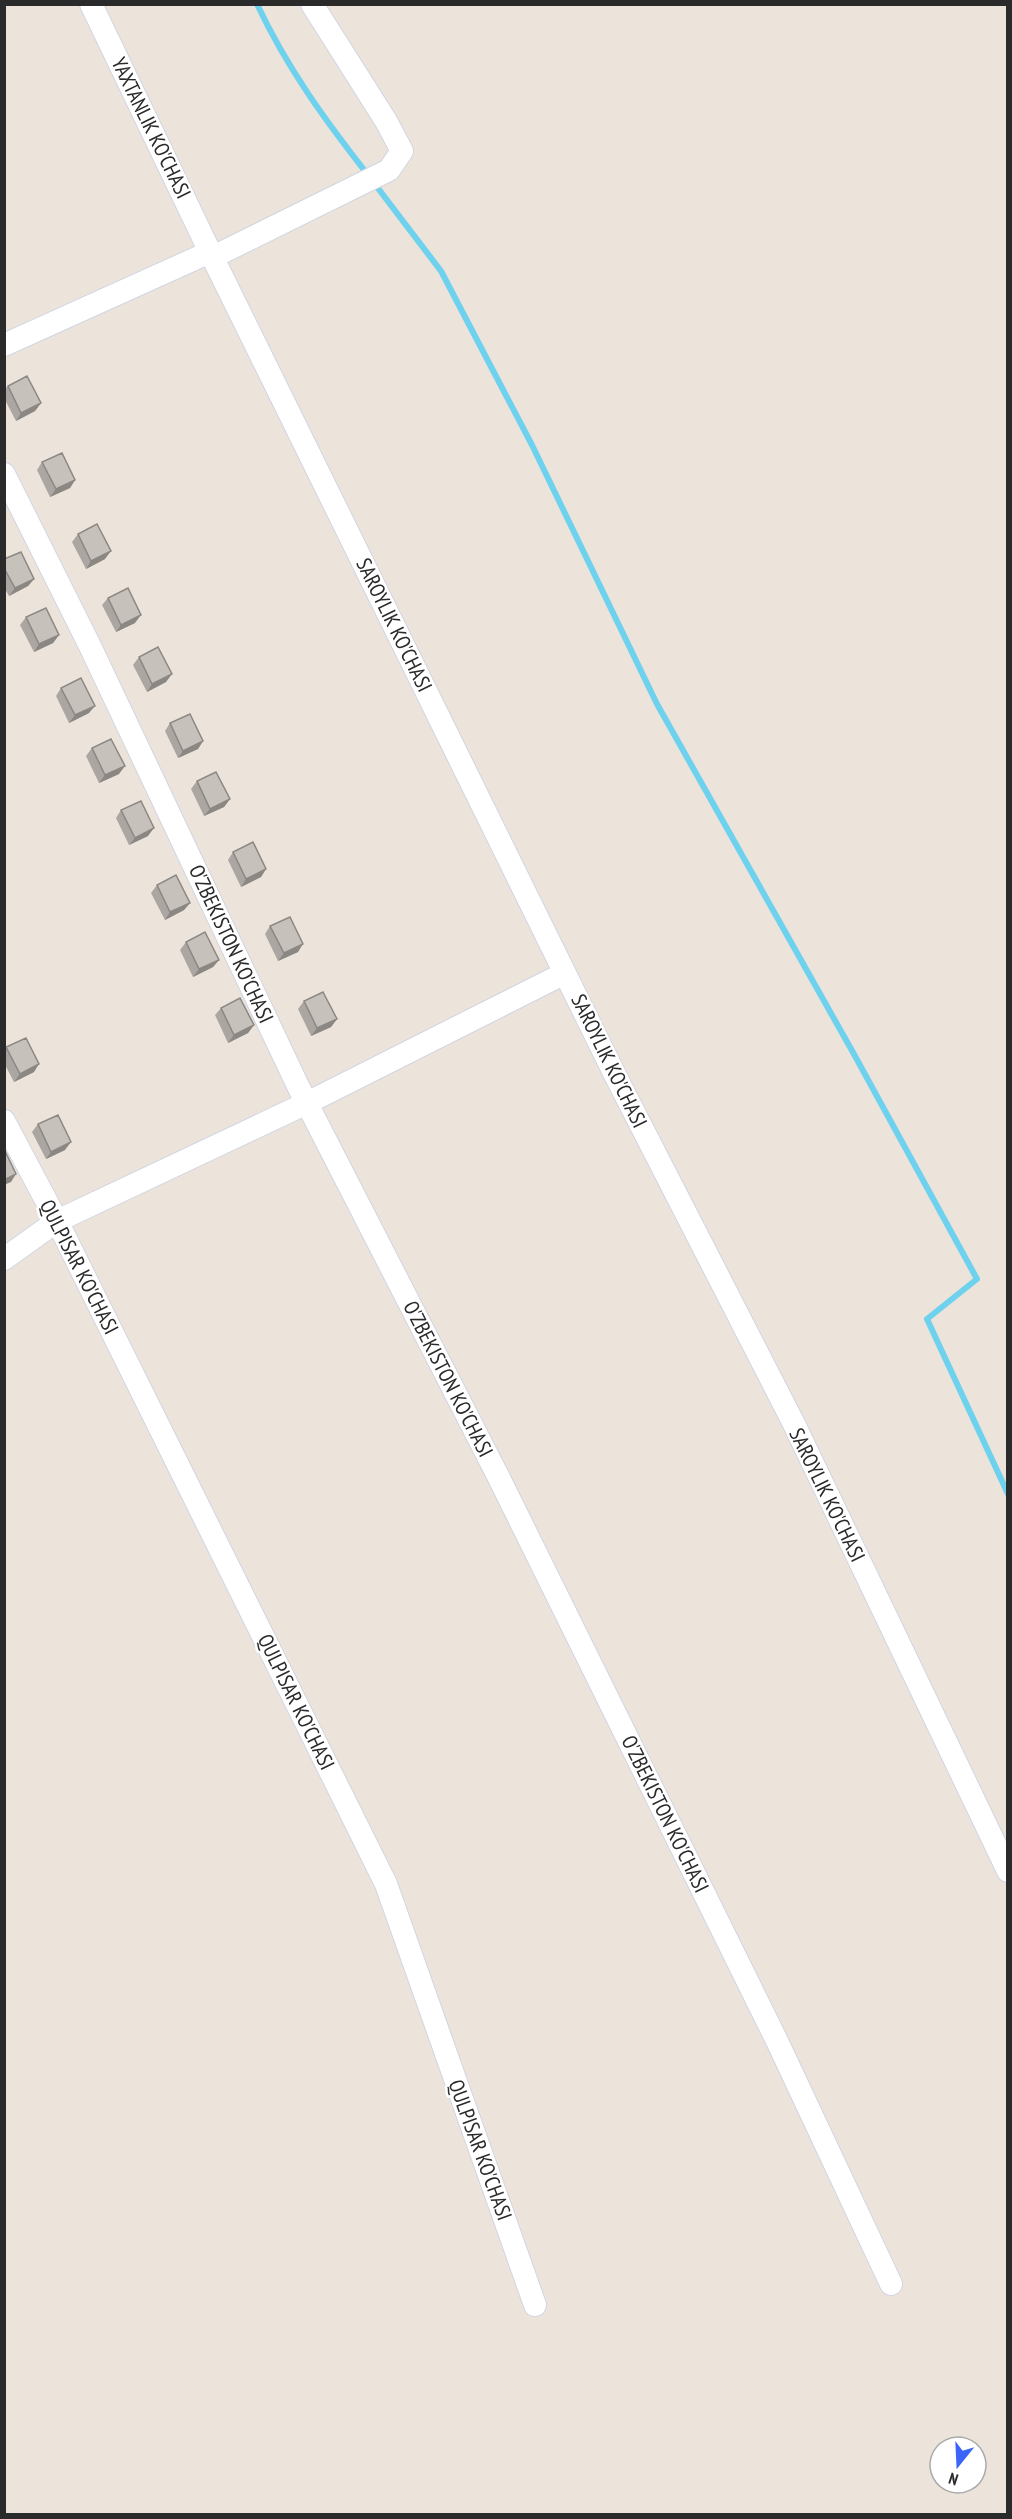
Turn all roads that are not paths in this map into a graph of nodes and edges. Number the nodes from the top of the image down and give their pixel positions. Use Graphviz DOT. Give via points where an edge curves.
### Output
graph roads {
  1 [pos="91,4"];
  2 [pos="312,4"];
  3 [pos="211,254"];
  4 [pos="4,345"];
  5 [pos="4,474"];
  6 [pos="565,973"];
  7 [pos="307,1103"];
  8 [pos="4,1121"];
  9 [pos="57,1221"];
  10 [pos="4,1259"];
  11 [pos="1008,1871"];
  12 [pos="891,2284"];
  13 [pos="535,2305"];
  1 -- 3 [label="street, YAXTANLIK KO'CHASI"];
  2 -- 3 [label="street" via="402,151 389,170"];
  3 -- 4 [label="street"];
  3 -- 6 [label="street, SAROYLIK KO'CHASI"];
  5 -- 7 [label="street, O'ZBEKISTON KO'CHASI"];
  6 -- 7 [label="street"];
  6 -- 11 [label="street, SAROYLIK KO'CHASI" via="794,1424"];
  7 -- 9 [label="street"];
  7 -- 12 [label="street, O'ZBEKISTON KO'CHASI" via="500,1478 777,2041"];
  8 -- 9 [label="street, QULPISAR KO'CHASI"];
  9 -- 10 [label="street"];
  9 -- 13 [label="street, QULPISAR KO'CHASI" via="386,1884"];
}
